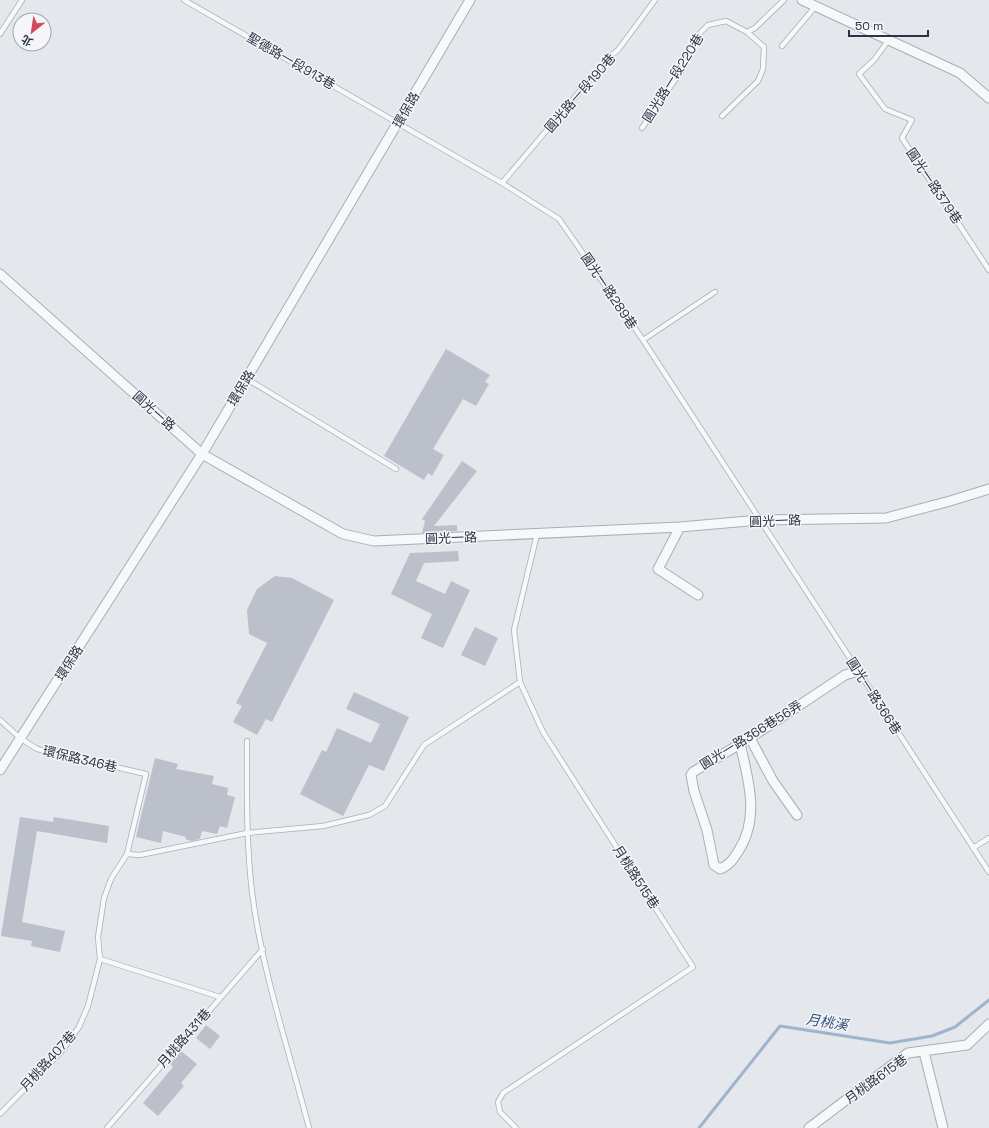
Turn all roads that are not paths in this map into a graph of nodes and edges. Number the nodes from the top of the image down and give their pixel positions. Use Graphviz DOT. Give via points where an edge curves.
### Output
graph roads {
  1 [pos="22,0"];
  2 [pos="184,0"];
  3 [pos="470,0"];
  4 [pos="655,0"];
  5 [pos="784,0"];
  6 [pos="802,0"];
  7 [pos="815,7"];
  8 [pos="747,32"];
  9 [pos="0,34"];
  10 [pos="888,41"];
  11 [pos="782,46"];
  12 [pos="989,98"];
  13 [pos="722,116"];
  14 [pos="398,123"];
  15 [pos="642,128"];
  16 [pos="502,183"];
  17 [pos="989,270"];
  18 [pos="0,274"];
  19 [pos="714,292"];
  20 [pos="643,340"];
  21 [pos="247,379"];
  22 [pos="202,454"];
  23 [pos="396,469"];
  24 [pos="989,488"];
  25 [pos="760,520"];
  26 [pos="680,527"];
  27 [pos="537,534"];
  28 [pos="698,594"];
  29 [pos="858,671"];
  30 [pos="520,682"];
  31 [pos="0,720"];
  32 [pos="20,738"];
  33 [pos="750,738"];
  34 [pos="247,741"];
  35 [pos="740,744"];
  36 [pos="0,770"];
  37 [pos="146,774"];
  38 [pos="797,815"];
  39 [pos="248,833"];
  40 [pos="989,838"];
  41 [pos="973,848"];
  42 [pos="127,854"];
  43 [pos="989,872"];
  44 [pos="262,949"];
  45 [pos="100,959"];
  46 [pos="220,997"];
  47 [pos="989,1024"];
  48 [pos="924,1052"];
  49 [pos="0,1114"];
  50 [pos="107,1128"];
  51 [pos="308,1128"];
  52 [pos="516,1128"];
  53 [pos="809,1128"];
  54 [pos="943,1128"];
  1 -- 9 [label="lane"];
  2 -- 14 [label="lane, 聖德路一段913巷"];
  3 -- 14 [label="street, 環保路"];
  4 -- 16 [label="lane, 圓光路一段190巷" via="618,50 608,58"];
  5 -- 8 [label="lane" via="755,28"];
  6 -- 7 [label="street"];
  7 -- 10 [label="street"];
  7 -- 11 [label="lane"];
  8 -- 13 [label="lane, 圓光路一段220巷" via="764,47 763,69 758,81"];
  8 -- 15 [label="lane, 圓光路一段220巷" via="726,21 708,25 698,35 681,70"];
  10 -- 12 [label="street" via="960,73"];
  10 -- 17 [label="lane, 圓光一路379巷" via="874,60 859,74 885,109 912,120 902,138"];
  14 -- 16 [label="lane, 圓光一路289巷"];
  14 -- 21 [label="street, 環保路"];
  16 -- 20 [label="lane, 圓光一路289巷" via="559,219"];
  18 -- 22 [label="street, 圓光一路"];
  19 -- 20 [label="lane"];
  20 -- 25 [label="lane, 圓光一路289巷"];
  21 -- 22 [label="street, 環保路"];
  21 -- 23 [label="lane"];
  22 -- 27 [label="street, 圓光一路" via="343,534 374,541"];
  22 -- 32 [label="street, 環保路"];
  24 -- 25 [label="street, 圓光一路" via="886,518"];
  25 -- 26 [label="street, 圓光一路"];
  25 -- 29 [label="lane, 圓光一路366巷"];
  26 -- 27 [label="street, 圓光一路"];
  26 -- 28 [label="street" via="658,569"];
  27 -- 30 [label="lane, 月桃路515巷" via="514,630"];
  29 -- 33 [label="street, 圓光一路366巷56弄" via="844,675"];
  29 -- 41 [label="lane, 圓光一路366巷"];
  30 -- 39 [label="lane" via="424,745 385,806 370,815 323,826"];
  30 -- 52 [label="lane, 月桃路515巷" via="543,732 693,967 504,1093 498,1102 500,1112"];
  31 -- 32 [label="lane, 環保路346巷"];
  32 -- 36 [label="street, 環保路"];
  32 -- 37 [label="lane, 環保路346巷" via="37,749"];
  33 -- 35 [label="street, 圓光一路366巷56弄"];
  33 -- 38 [label="street" via="773,781"];
  34 -- 39 [label="lane"];
  35 -- 35 [label="street, 圓光一路366巷56弄" via="703,765 691,775 714,865 720,869 732,861 742,846 750,825 749,788"];
  37 -- 42 [label="lane, 月桃路407巷"];
  39 -- 42 [label="lane" via="140,855"];
  39 -- 44 [label="lane" via="252,893"];
  40 -- 41 [label="lane"];
  41 -- 43 [label="lane, 圓光一路366巷"];
  42 -- 45 [label="lane, 月桃路407巷" via="111,879 104,898 98,937"];
  44 -- 46 [label="lane, 月桃路431巷"];
  44 -- 51 [label="lane"];
  45 -- 46 [label="lane"];
  45 -- 49 [label="lane, 月桃路407巷" via="88,1006 79,1027 61,1052"];
  46 -- 50 [label="lane, 月桃路431巷"];
  47 -- 48 [label="street, 月桃路615巷" via="967,1045"];
  48 -- 53 [label="street, 月桃路615巷" via="908,1054"];
  48 -- 54 [label="street"];
}
